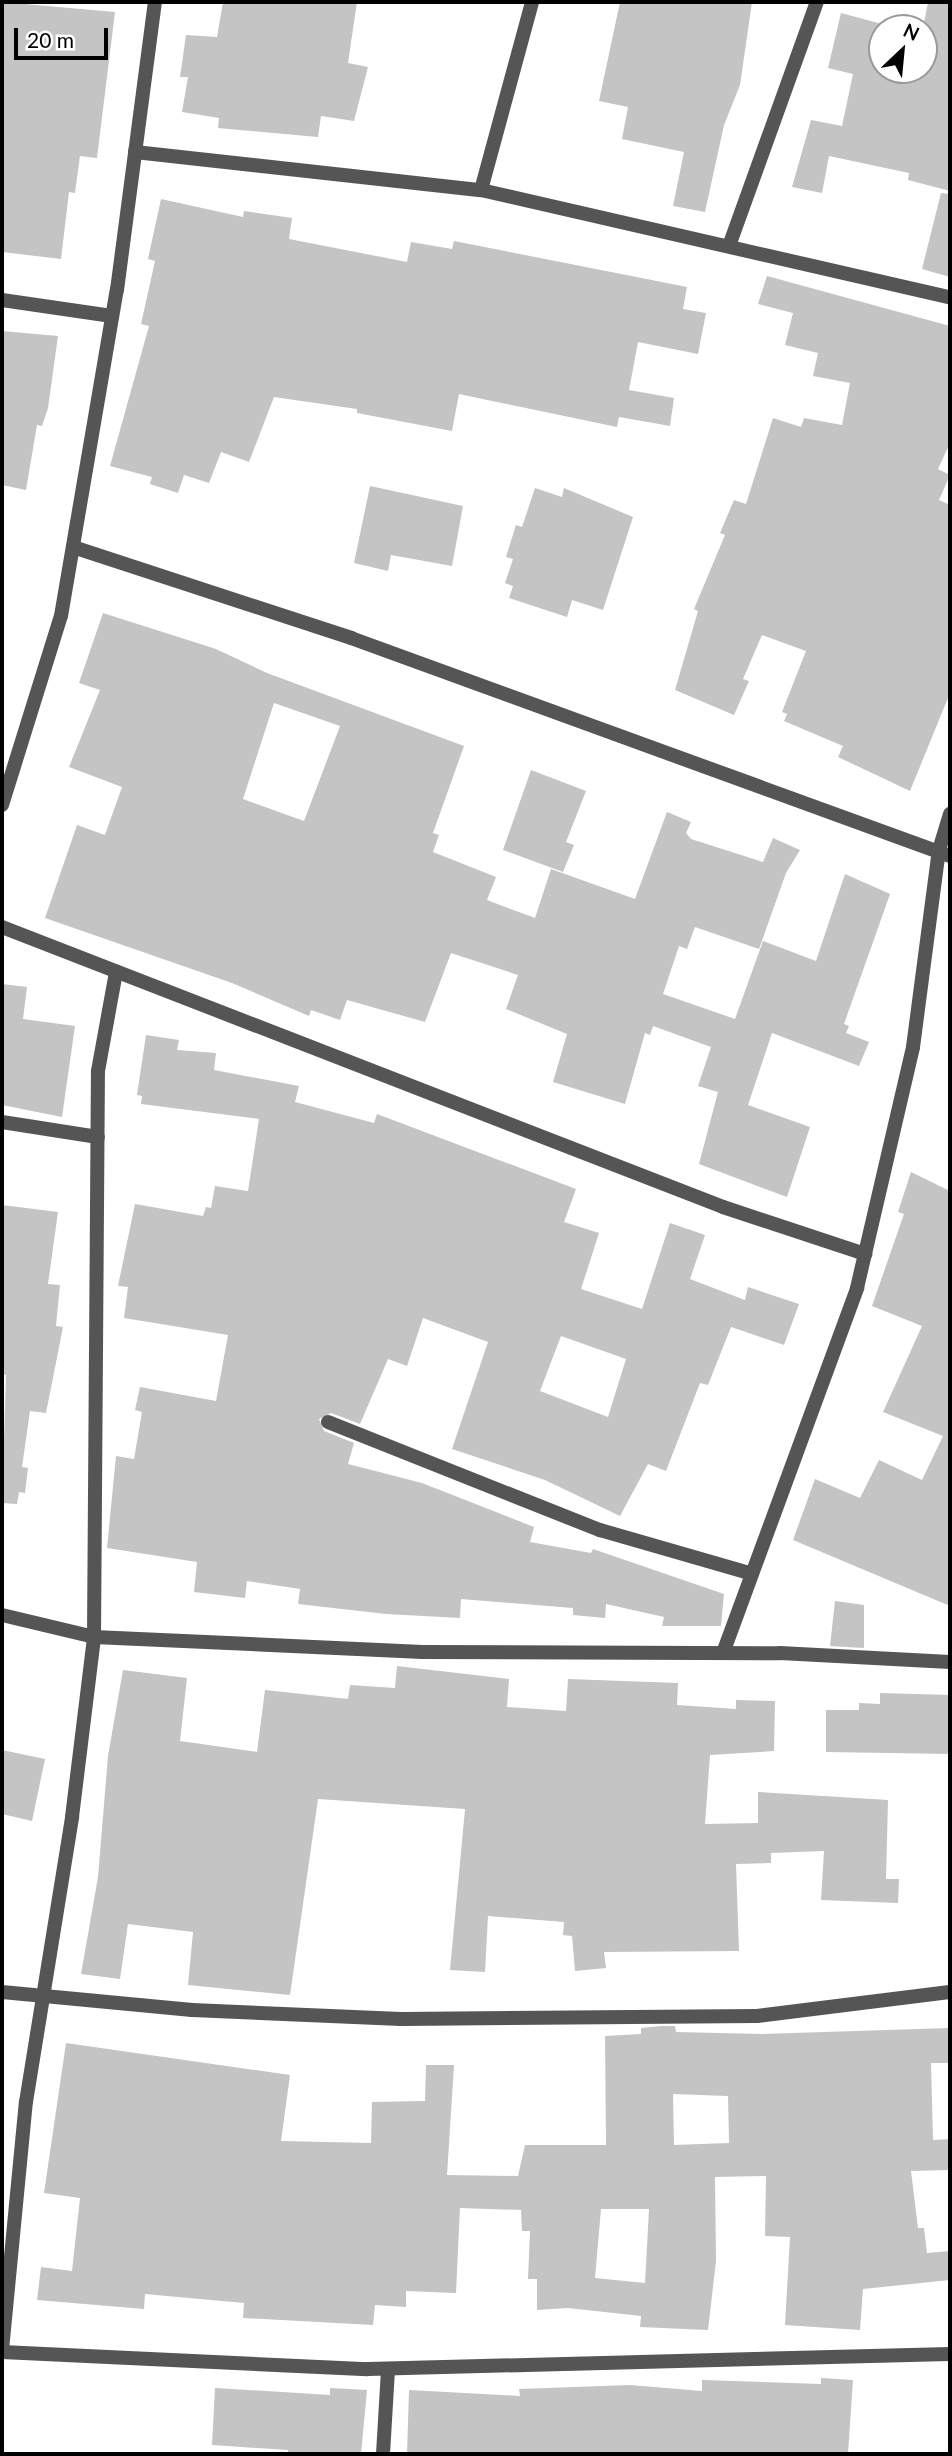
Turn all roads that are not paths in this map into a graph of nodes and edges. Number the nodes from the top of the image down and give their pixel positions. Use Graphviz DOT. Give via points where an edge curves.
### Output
graph roads {
  1 [pos="155,2"];
  2 [pos="532,2"];
  3 [pos="817,2"];
  4 [pos="135,152"];
  5 [pos="481,190"];
  6 [pos="729,246"];
  7 [pos="950,297"];
  8 [pos="2,300"];
  9 [pos="112,316"];
  10 [pos="73,547"];
  11 [pos="2,806"];
  12 [pos="950,814"];
  13 [pos="944,853"];
  14 [pos="2,927"];
  15 [pos="116,972"];
  16 [pos="2,1122"];
  17 [pos="98,1137"];
  18 [pos="865,1254"];
  19 [pos="328,1422"];
  20 [pos="752,1574"];
  21 [pos="2,1615"];
  22 [pos="94,1637"];
  23 [pos="723,1653"];
  24 [pos="950,1662"];
  25 [pos="2,1992"];
  26 [pos="950,1992"];
  27 [pos="43,1999"];
  28 [pos="2,2351"];
  29 [pos="950,2354"];
  30 [pos="388,2369"];
  31 [pos="383,2454"];
  1 -- 4 [label="street"];
  2 -- 5 [label="street"];
  3 -- 6 [label="street"];
  4 -- 5 [label="street"];
  4 -- 9 [label="street"];
  5 -- 6 [label="street"];
  6 -- 7 [label="street"];
  8 -- 9 [label="street"];
  9 -- 10 [label="street"];
  10 -- 11 [label="street" via="61,616"];
  10 -- 13 [label="street" via="351,638"];
  12 -- 13 [label="street"];
  13 -- 18 [label="street" via="913,1047"];
  14 -- 15 [label="street"];
  15 -- 17 [label="street" via="98,1071"];
  15 -- 18 [label="street" via="723,1207"];
  16 -- 17 [label="street"];
  17 -- 22 [label="street"];
  18 -- 20 [label="street" via="857,1288"];
  19 -- 20 [label="street" via="600,1530"];
  20 -- 23 [label="street"];
  21 -- 22 [label="street"];
  22 -- 23 [label="street" via="424,1652"];
  22 -- 27 [label="street"];
  23 -- 24 [label="street"];
  25 -- 27 [label="street"];
  26 -- 27 [label="street" via="757,2016 415,2019"];
  27 -- 28 [label="street" via="26,2102"];
  28 -- 30 [label="street"];
  29 -- 30 [label="street"];
  30 -- 31 [label="street"];
}
